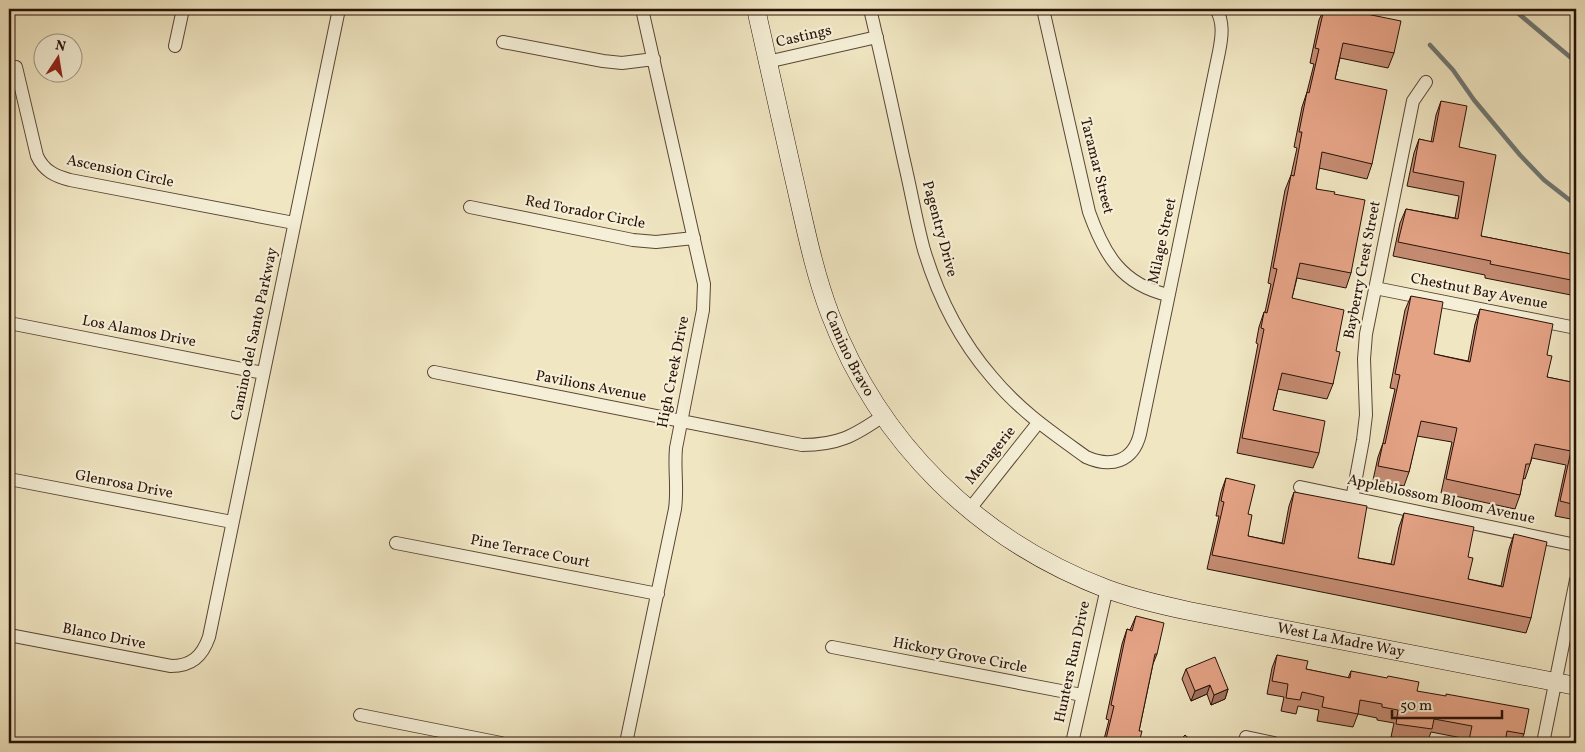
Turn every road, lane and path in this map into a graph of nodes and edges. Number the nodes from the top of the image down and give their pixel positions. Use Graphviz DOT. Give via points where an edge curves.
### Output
graph roads {
  1 [pos="183,9"];
  2 [pos="339,9"];
  3 [pos="642,9"];
  4 [pos="756,9"];
  5 [pos="870,9"];
  6 [pos="1043,9"];
  7 [pos="1218,15"];
  8 [pos="877,37"];
  9 [pos="503,42"];
  10 [pos="175,46"];
  11 [pos="654,59"];
  12 [pos="767,62"];
  13 [pos="16,67"];
  14 [pos="1426,82"];
  15 [pos="470,207"];
  16 [pos="294,223"];
  17 [pos="694,238"];
  18 [pos="1375,288"];
  19 [pos="1168,295"];
  20 [pos="9,324"];
  21 [pos="1576,328"];
  22 [pos="434,372"];
  23 [pos="263,373"];
  24 [pos="883,416"];
  25 [pos="681,421"];
  26 [pos="1038,423"];
  27 [pos="1121,460"];
  28 [pos="9,479"];
  29 [pos="1300,487"];
  30 [pos="1352,499"];
  31 [pos="969,510"];
  32 [pos="232,522"];
  33 [pos="396,543"];
  34 [pos="1576,545"];
  35 [pos="1576,580"];
  36 [pos="1106,588"];
  37 [pos="658,594"];
  38 [pos="9,635"];
  39 [pos="832,648"];
  40 [pos="193,661"];
  41 [pos="1556,682"];
  42 [pos="1576,686"];
  43 [pos="1082,695"];
  44 [pos="360,716"];
  45 [pos="1246,737"];
  46 [pos="501,743"];
  47 [pos="626,743"];
  48 [pos="1072,743"];
  49 [pos="1274,743"];
  50 [pos="1543,743"];
  1 -- 10 [label="street"];
  2 -- 16 [label="street, Camino del Santo Parkway"];
  3 -- 11 [label="street, High Creek Drive"];
  4 -- 12 [label="street, Camino Bravo"];
  5 -- 8 [label="street, Pagentry Drive"];
  6 -- 19 [label="street, Taramar Street" via="1094,227 1124,274 1153,292"];
  7 -- 19 [label="street, Milage Street" via="1222,36"];
  8 -- 12 [label="street, Castings"];
  8 -- 26 [label="street, Pagentry Drive" via="921,236 939,291 980,362 1002,389"];
  9 -- 11 [label="street" via="603,61 622,63"];
  11 -- 17 [label="street, High Creek Drive"];
  12 -- 24 [label="street, Camino Bravo" via="822,292 849,358"];
  13 -- 16 [label="street, Ascension Circle" via="37,156 40,164 53,175"];
  14 -- 18 [label="street, Bayberry Crest Street" via="1413,101"];
  15 -- 17 [label="street, Red Torador Circle" via="633,240 656,242"];
  16 -- 23 [label="street, Camino del Santo Parkway"];
  17 -- 25 [label="street, High Creek Drive" via="704,284 703,310"];
  18 -- 21 [label="street, Chestnut Bay Avenue"];
  18 -- 30 [label="street, Bayberry Crest Street" via="1364,359 1366,415"];
  19 -- 27 [label="street, Milage Street" via="1138,442"];
  20 -- 23 [label="street, Los Alamos Drive"];
  22 -- 25 [label="street, Pavilions Avenue"];
  23 -- 32 [label="street, Camino del Santo Parkway"];
  24 -- 25 [label="street, Pavilions Avenue" via="851,436 814,445"];
  24 -- 31 [label="street, Camino Bravo" via="924,466"];
  25 -- 37 [label="street, High Creek Drive" via="675,458 676,504"];
  26 -- 27 [label="street, Pagentry Drive" via="1086,456 1112,462"];
  26 -- 31 [label="street, Menagerie"];
  28 -- 32 [label="street, Glenrosa Drive"];
  29 -- 30 [label="street, Appleblossom Bloom Avenue"];
  30 -- 34 [label="street, Appleblossom Bloom Avenue"];
  31 -- 36 [label="street, Camino Bravo" via="1026,550"];
  32 -- 40 [label="street, Camino del Santo Parkway" via="208,637 203,651"];
  33 -- 37 [label="street, Pine Terrace Court"];
  35 -- 41 [label="street"];
  36 -- 41 [label="street, West La Madre Way" via="1189,611"];
  36 -- 43 [label="street, Hunters Run Drive"];
  37 -- 47 [label="street, High Creek Drive"];
  38 -- 40 [label="street, Blanco Drive" via="163,665 179,666"];
  39 -- 43 [label="street, Hickory Grove Circle"];
  41 -- 42 [label="street, West La Madre Way"];
  41 -- 50 [label="street"];
  43 -- 48 [label="street, Hunters Run Drive"];
  44 -- 46 [label="street"];
  45 -- 49 [label="street"];
}
